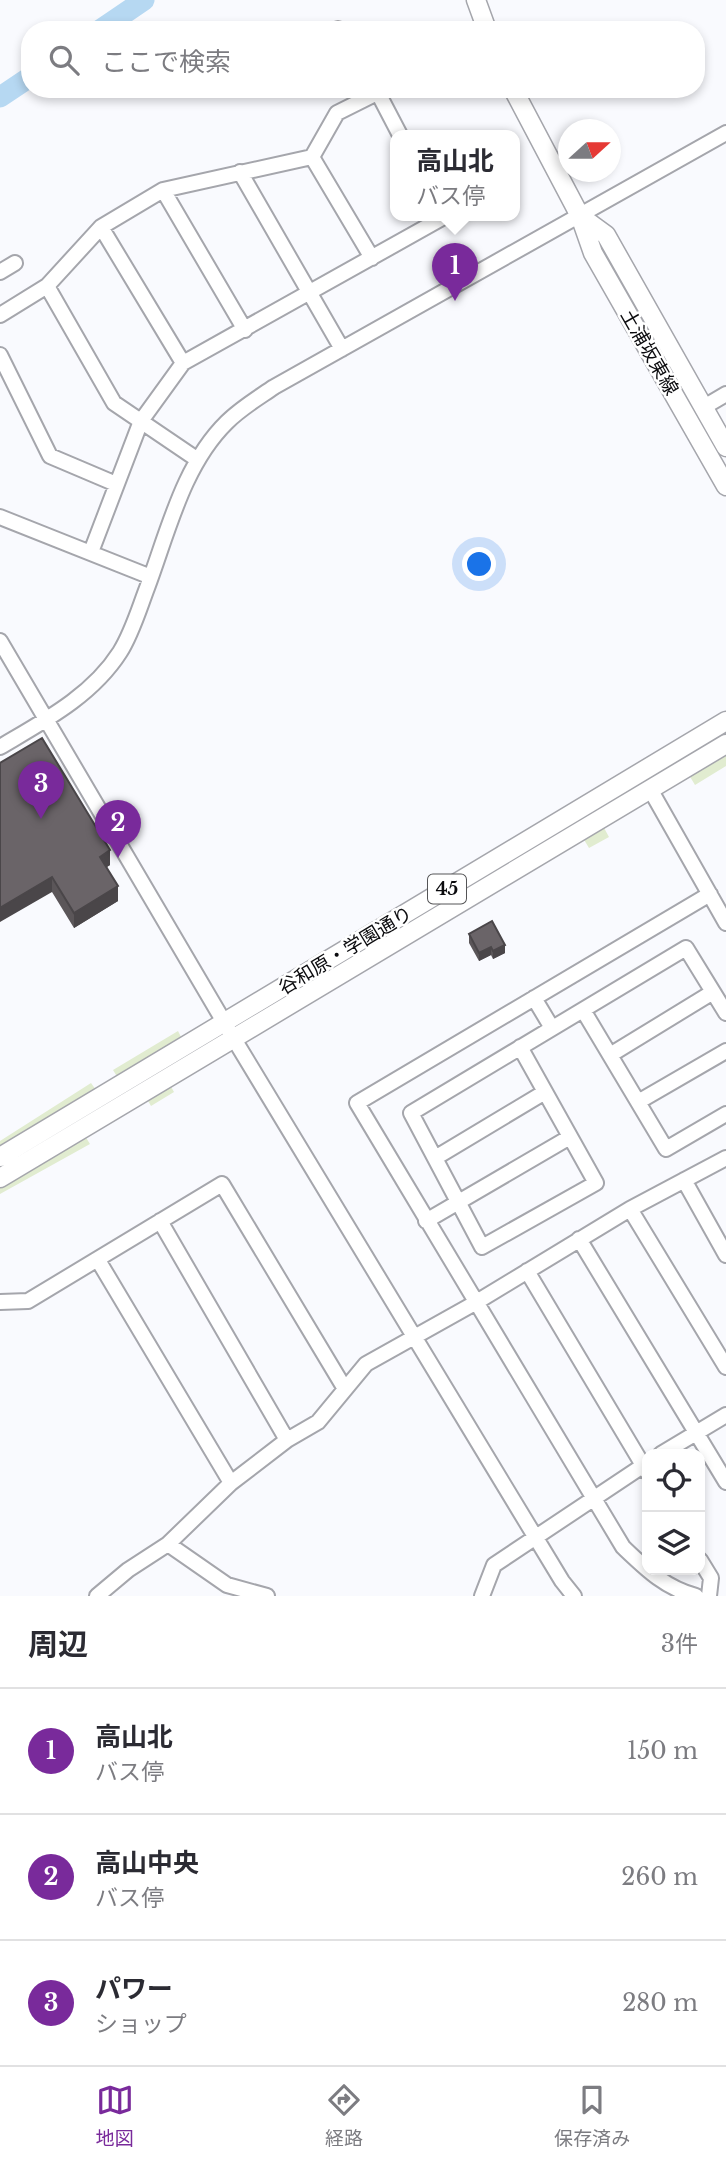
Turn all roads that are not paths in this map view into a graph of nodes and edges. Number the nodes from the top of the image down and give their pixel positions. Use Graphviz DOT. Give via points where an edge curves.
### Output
graph roads {
  1 [pos="476,0"];
  2 [pos="484,21"];
  3 [pos="364,98"];
  4 [pos="381,98"];
  5 [pos="518,98"];
  6 [pos="397,130"];
  7 [pos="726,133"];
  8 [pos="312,157"];
  9 [pos="240,172"];
  10 [pos="163,190"];
  11 [pos="580,215"];
  12 [pos="437,221"];
  13 [pos="102,227"];
  14 [pos="372,258"];
  15 [pos="15,263"];
  16 [pos="0,272"];
  17 [pos="47,286"];
  18 [pos="311,293"];
  19 [pos="0,315"];
  20 [pos="245,330"];
  21 [pos="342,349"];
  22 [pos="0,355"];
  23 [pos="183,363"];
  24 [pos="726,394"];
  25 [pos="704,407"];
  26 [pos="141,421"];
  27 [pos="726,447"];
  28 [pos="198,460"];
  29 [pos="116,484"];
  30 [pos="726,486"];
  31 [pos="0,517"];
  32 [pos="91,552"];
  33 [pos="151,577"];
  34 [pos="0,641"];
  35 [pos="47,719"];
  36 [pos="726,721"];
  37 [pos="726,744"];
  38 [pos="0,747"];
  39 [pos="650,789"];
  40 [pos="710,894"];
  41 [pos="726,923"];
  42 [pos="713,992"];
  43 [pos="534,998"];
  44 [pos="583,1010"];
  45 [pos="726,1013"];
  46 [pos="224,1023"];
  47 [pos="552,1028"];
  48 [pos="234,1039"];
  49 [pos="520,1047"];
  50 [pos="726,1051"];
  51 [pos="610,1055"];
  52 [pos="545,1092"];
  53 [pos="638,1102"];
  54 [pos="726,1114"];
  55 [pos="570,1137"];
  56 [pos="0,1157"];
  57 [pos="435,1158"];
  58 [pos="726,1158"];
  59 [pos="0,1178"];
  60 [pos="684,1180"];
  61 [pos="458,1203"];
  62 [pos="630,1209"];
  63 [pos="426,1221"];
  64 [pos="160,1222"];
  65 [pos="579,1239"];
  66 [pos="726,1255"];
  67 [pos="98,1260"];
  68 [pos="527,1271"];
  69 [pos="0,1302"];
  70 [pos="475,1303"];
  71 [pos="415,1337"];
  72 [pos="726,1367"];
  73 [pos="345,1389"];
  74 [pos="726,1415"];
  75 [pos="696,1433"];
  76 [pos="287,1440"];
  77 [pos="669,1449"];
  78 [pos="642,1460"];
  79 [pos="642,1469"];
  80 [pos="726,1482"];
  81 [pos="230,1483"];
  82 [pos="592,1498"];
  83 [pos="536,1538"];
  84 [pos="168,1544"];
  85 [pos="705,1568"];
  86 [pos="97,1596"];
  87 [pos="267,1596"];
  88 [pos="482,1596"];
  89 [pos="574,1596"];
  90 [pos="696,1596"];
  91 [pos="709,1596"];
  1 -- 2 [label="main road"];
  3 -- 8 [label="street" via="337,113"];
  4 -- 6 [label="street"];
  5 -- 11 [label="main road, 土浦坂東線"];
  7 -- 11 [label="street"];
  8 -- 9 [label="street"];
  8 -- 14 [label="street"];
  9 -- 10 [label="street"];
  9 -- 18 [label="street"];
  10 -- 13 [label="street"];
  10 -- 20 [label="street"];
  11 -- 21 [label="street"];
  11 -- 25 [label="main road, 土浦坂東線" via="606,235"];
  11 -- 30 [label="main road, 土浦坂東線" via="593,253"];
  12 -- 14 [label="street"];
  13 -- 17 [label="street"];
  13 -- 23 [label="street"];
  14 -- 18 [label="street"];
  15 -- 16 [label="street"];
  17 -- 19 [label="street"];
  17 -- 26 [label="street" via="114,403"];
  18 -- 20 [label="street"];
  18 -- 21 [label="street"];
  20 -- 23 [label="street"];
  21 -- 28 [label="street" via="249,404 228,421"];
  22 -- 29 [label="street" via="50,456"];
  23 -- 26 [label="street"];
  24 -- 25 [label="street"];
  25 -- 27 [label="main road, 土浦坂東線"];
  26 -- 28 [label="street"];
  26 -- 29 [label="street"];
  28 -- 33 [label="street"];
  29 -- 32 [label="street"];
  31 -- 32 [label="street"];
  32 -- 33 [label="street"];
  33 -- 35 [label="street" via="121,651 94,683"];
  34 -- 35 [label="street"];
  35 -- 38 [label="street"];
  35 -- 46 [label="street"];
  36 -- 46 [label="main road, 谷和原・学園通り / 45"];
  37 -- 39 [label="main road, 谷和原・学園通り / 45"];
  39 -- 40 [label="street"];
  39 -- 48 [label="main road, 谷和原・学園通り / 45"];
  40 -- 41 [label="street"];
  40 -- 43 [label="street"];
  42 -- 44 [label="street" via="686,948"];
  42 -- 45 [label="street"];
  42 -- 51 [label="street"];
  43 -- 47 [label="street"];
  43 -- 63 [label="street" via="357,1103"];
  44 -- 47 [label="street"];
  44 -- 51 [label="street"];
  46 -- 48 [label="street"];
  46 -- 56 [label="main road, 谷和原・学園通り / 45"];
  47 -- 49 [label="street"];
  48 -- 59 [label="main road, 谷和原・学園通り / 45"];
  48 -- 71 [label="street"];
  49 -- 52 [label="street"];
  49 -- 57 [label="street" via="411,1113"];
  50 -- 53 [label="street"];
  51 -- 53 [label="street"];
  52 -- 55 [label="street"];
  52 -- 57 [label="street"];
  53 -- 54 [label="street" via="666,1149"];
  55 -- 61 [label="street"];
  55 -- 61 [label="street" via="596,1183 482,1247"];
  57 -- 61 [label="street"];
  58 -- 60 [label="street"];
  60 -- 62 [label="street"];
  60 -- 66 [label="street"];
  61 -- 63 [label="street"];
  62 -- 65 [label="street"];
  62 -- 72 [label="street"];
  63 -- 70 [label="street"];
  64 -- 67 [label="street"];
  64 -- 73 [label="street" via="222,1184"];
  64 -- 76 [label="street"];
  65 -- 68 [label="street"];
  65 -- 75 [label="street"];
  67 -- 69 [label="street" via="28,1301"];
  67 -- 81 [label="street"];
  68 -- 70 [label="street"];
  68 -- 78 [label="street"];
  70 -- 71 [label="street"];
  70 -- 82 [label="street"];
  71 -- 73 [label="street" via="366,1364"];
  71 -- 83 [label="street"];
  73 -- 76 [label="street" via="318,1422"];
  74 -- 75 [label="street"];
  75 -- 77 [label="street"];
  75 -- 80 [label="street"];
  76 -- 81 [label="street"];
  79 -- 82 [label="street"];
  81 -- 84 [label="street"];
  82 -- 83 [label="street"];
  82 -- 90 [label="street" via="623,1547 646,1569 680,1592"];
  83 -- 88 [label="street" via="494,1566"];
  83 -- 89 [label="street"];
  84 -- 86 [label="street"];
  84 -- 87 [label="street" via="228,1585"];
  85 -- 91 [label="street" via="711,1578"];
}
